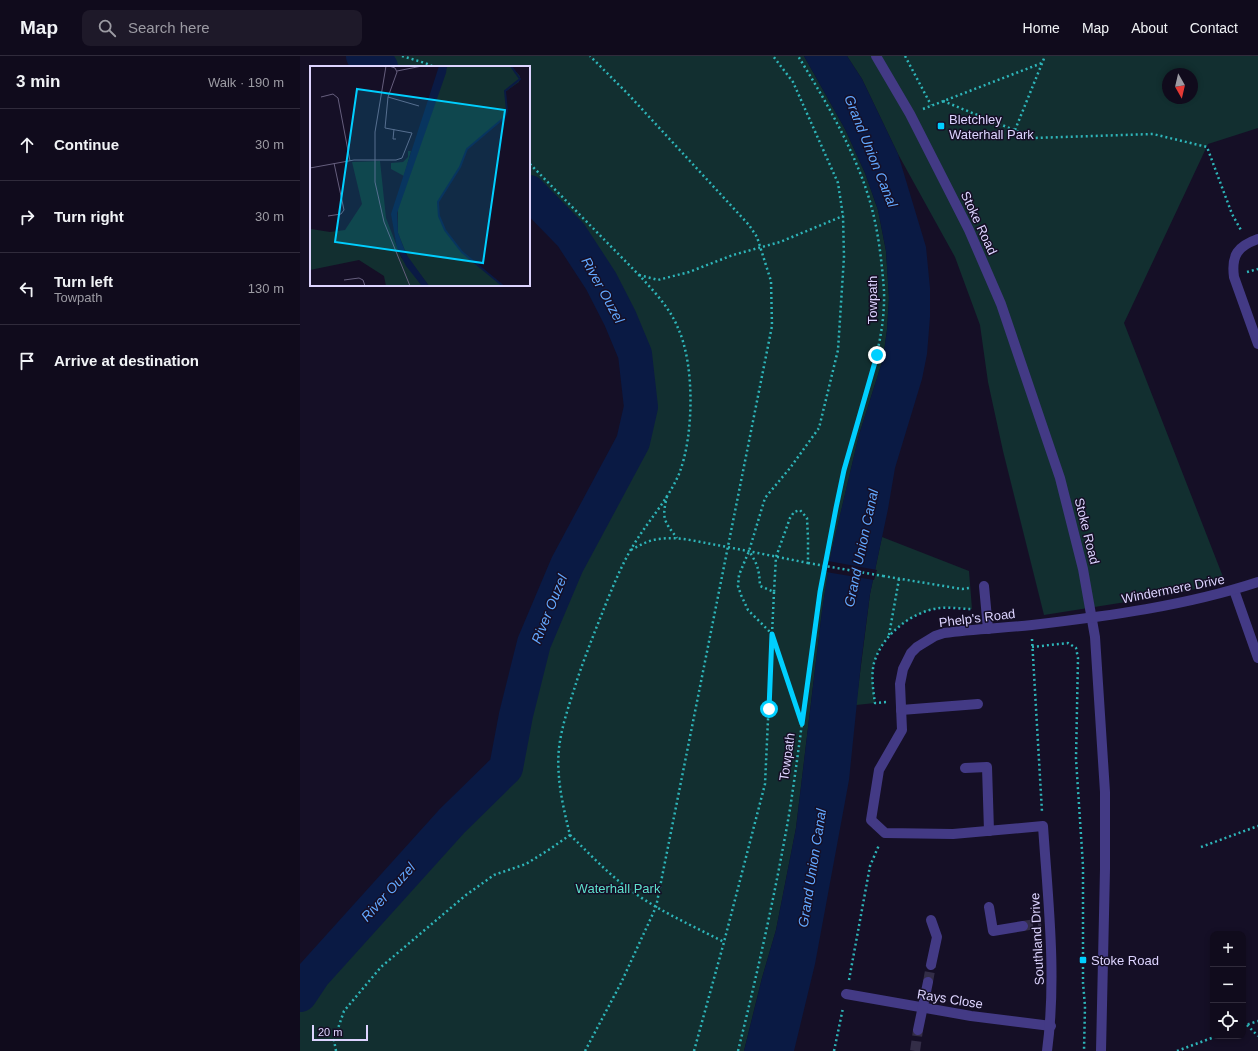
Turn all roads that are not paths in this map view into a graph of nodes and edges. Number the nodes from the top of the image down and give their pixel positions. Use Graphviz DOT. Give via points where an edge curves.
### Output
graph roads {
  1 [pos="876,56"];
  2 [pos="1253,241"];
  3 [pos="1258,344"];
  4 [pos="1258,582"];
  5 [pos="984,586"];
  6 [pos="1234,590"];
  7 [pos="1092,617"];
  8 [pos="988,629"];
  9 [pos="1258,658"];
  10 [pos="978,704"];
  11 [pos="901,710"];
  12 [pos="964,768"];
  13 [pos="989,831"];
  14 [pos="989,907"];
  15 [pos="931,920"];
  16 [pos="1023,926"];
  17 [pos="931,965"];
  18 [pos="928,982"];
  19 [pos="846,994"];
  20 [pos="922,1008"];
  21 [pos="1051,1026"];
  22 [pos="918,1030"];
  23 [pos="1047,1051"];
  24 [pos="1101,1051"];
  1 -- 7 [label="street, Stoke Road" via="910,114 969,230 1001,304 1060,478"];
  2 -- 3 [label="street" via="1238,250 1233,267 1234,277"];
  4 -- 6 [label="street, Windermere Drive"];
  5 -- 8 [label="street"];
  6 -- 7 [label="street, Windermere Drive"];
  6 -- 9 [label="street"];
  7 -- 8 [label="street, Phelp's Road"];
  7 -- 24 [label="street, Stoke Road" via="1097,656 1105,792"];
  8 -- 11 [label="street, Phelp's Road" via="944,633 930,638 917,647 903,669 900,684"];
  10 -- 11 [label="street"];
  11 -- 13 [label="street, Phelp's Road" via="902,730 879,770 871,820 885,832 953,834"];
  12 -- 13 [label="street" via="987,767"];
  13 -- 21 [label="street, Southland Drive" via="1043,826 1045,923 1052,963"];
  14 -- 16 [label="street" via="993,931"];
  15 -- 17 [label="street" via="937,937"];
  18 -- 20 [label="street"];
  19 -- 20 [label="street, Rays Close"];
  20 -- 21 [label="street, Rays Close"];
  20 -- 22 [label="street"];
  21 -- 23 [label="street, Southland Drive"];
}
